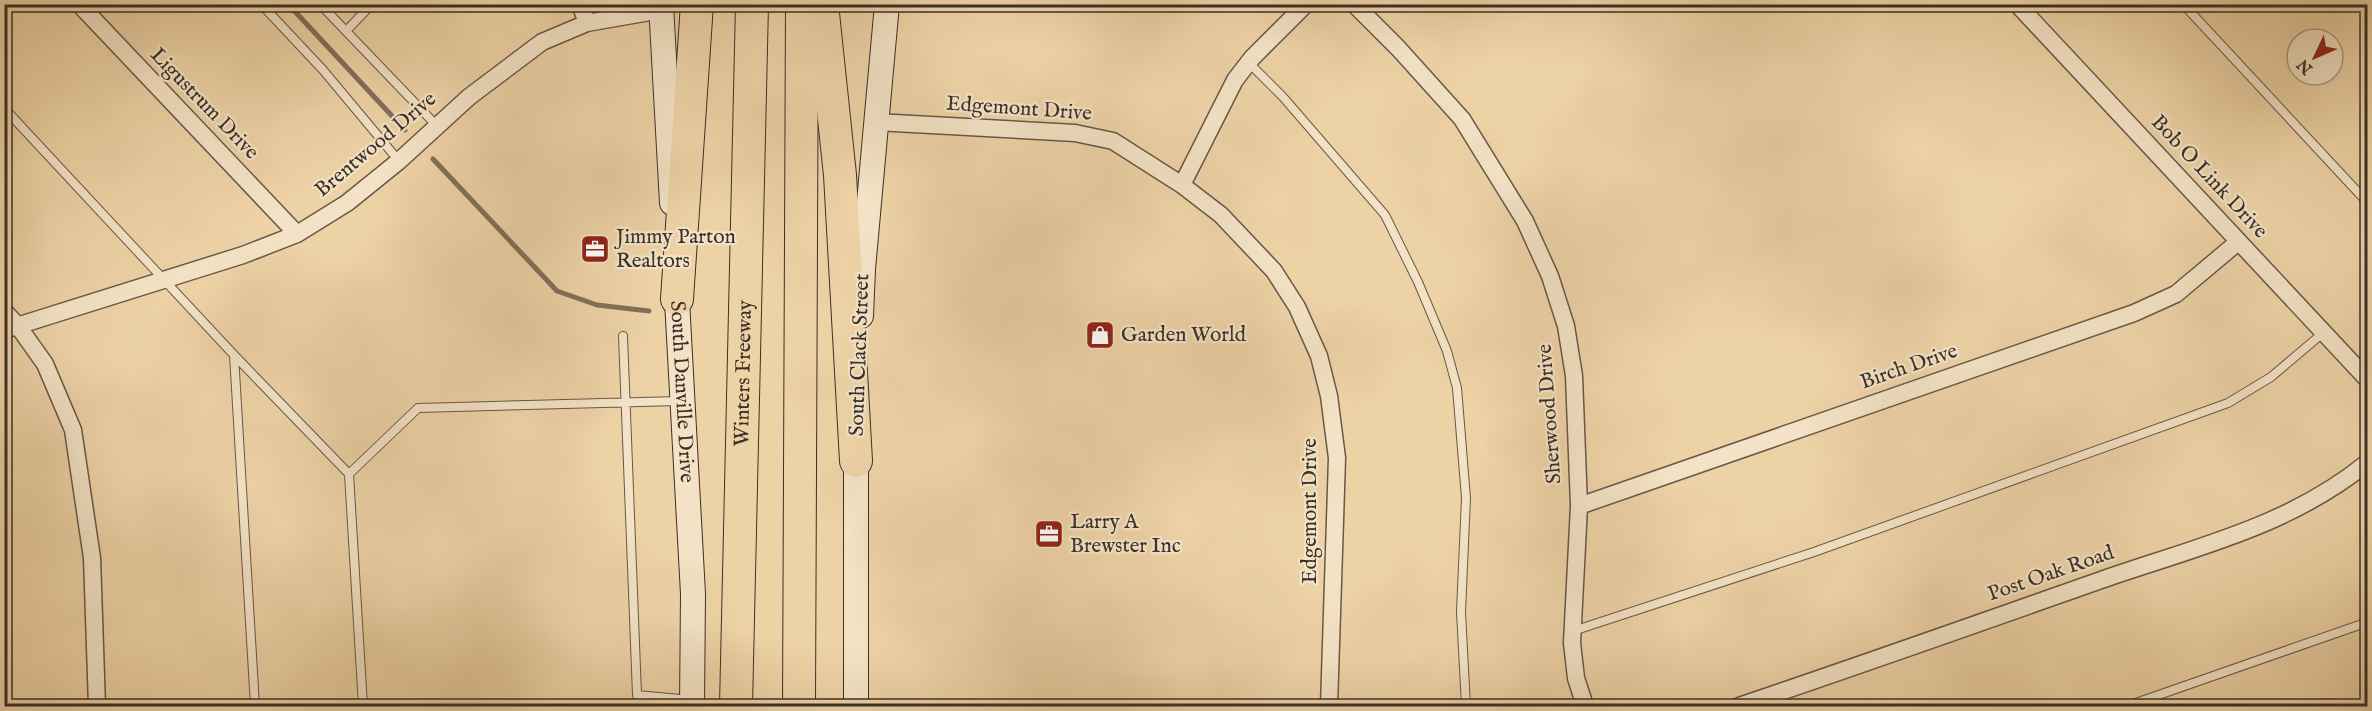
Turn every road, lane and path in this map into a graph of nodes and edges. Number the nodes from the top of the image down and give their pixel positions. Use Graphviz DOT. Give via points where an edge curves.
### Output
graph roads {
  1 [pos="79,4"];
  2 [pos="261,4"];
  3 [pos="320,4"];
  4 [pos="372,4"];
  5 [pos="580,4"];
  6 [pos="697,4"];
  7 [pos="752,4"];
  8 [pos="802,4"];
  9 [pos="822,4"];
  10 [pos="887,4"];
  11 [pos="1306,4"];
  12 [pos="1354,4"];
  13 [pos="2017,4"];
  14 [pos="2183,4"];
  15 [pos="661,7"];
  16 [pos="586,23"];
  17 [pos="346,31"];
  18 [pos="1249,63"];
  19 [pos="4,108"];
  20 [pos="876,122"];
  21 [pos="437,126"];
  22 [pos="399,160"];
  23 [pos="1182,185"];
  24 [pos="2367,203"];
  25 [pos="297,234"];
  26 [pos="2238,242"];
  27 [pos="166,279"];
  28 [pos="677,299"];
  29 [pos="4,311"];
  30 [pos="11,328"];
  31 [pos="2323,333"];
  32 [pos="623,336"];
  33 [pos="234,355"];
  34 [pos="2367,380"];
  35 [pos="683,401"];
  36 [pos="626,402"];
  37 [pos="856,461"];
  38 [pos="2367,462"];
  39 [pos="349,474"];
  40 [pos="1579,506"];
  41 [pos="2367,622"];
  42 [pos="1572,631"];
  43 [pos="692,704"];
  44 [pos="97,706"];
  45 [pos="255,706"];
  46 [pos="363,706"];
  47 [pos="736,706"];
  48 [pos="799,706"];
  49 [pos="856,706"];
  50 [pos="1329,706"];
  51 [pos="1466,706"];
  52 [pos="1585,706"];
  53 [pos="1739,706"];
  54 [pos="2127,706"];
  1 -- 25 [label="street, Ligustrum Drive"];
  2 -- 22 [label="lane"];
  3 -- 17 [label="lane"];
  4 -- 17 [label="lane"];
  5 -- 16 [label="street"];
  6 -- 28 [label="highway"];
  7 -- 47 [label="highway, Winters Freeway"];
  8 -- 48 [label="highway"];
  9 -- 37 [label="highway" via="840,175"];
  10 -- 20 [label="main road, South Clack Street"];
  11 -- 18 [label="street"];
  12 -- 40 [label="street, Sherwood Drive" via="1462,120 1525,221 1550,276 1566,326 1574,376"];
  13 -- 26 [label="street, Bob O Link Drive"];
  14 -- 24 [label="lane"];
  15 -- 16 [label="street, Brentwood Drive"];
  15 -- 28 [label="main road, South Danville Drive"];
  16 -- 21 [label="street, Brentwood Drive" via="542,42 508,65"];
  17 -- 21 [label="lane"];
  18 -- 23 [label="street" via="1235,80"];
  18 -- 51 [label="lane" via="1385,215 1447,351 1457,388 1466,498 1461,612"];
  19 -- 27 [label="lane"];
  20 -- 23 [label="street, Edgemont Drive" via="1075,134 1113,141"];
  20 -- 37 [label="main road, South Clack Street" via="862,269"];
  21 -- 22 [label="street, Brentwood Drive"];
  22 -- 25 [label="street, Brentwood Drive" via="347,203"];
  23 -- 50 [label="street, Edgemont Drive" via="1221,215 1274,271 1297,307 1319,356 1337,458"];
  25 -- 27 [label="street, Brentwood Drive"];
  26 -- 31 [label="street, Bob O Link Drive"];
  26 -- 40 [label="street, Birch Drive" via="2176,294 2134,313"];
  27 -- 30 [label="street, Brentwood Drive"];
  27 -- 33 [label="lane"];
  28 -- 35 [label="main road, South Danville Drive"];
  29 -- 30 [label="street"];
  30 -- 44 [label="street" via="45,364 73,430 92,558"];
  31 -- 34 [label="street, Bob O Link Drive"];
  31 -- 42 [label="lane" via="2271,377 2228,403 1814,552"];
  32 -- 36 [label="lane"];
  33 -- 39 [label="lane"];
  33 -- 45 [label="lane"];
  35 -- 36 [label="lane"];
  35 -- 43 [label="main road, South Danville Drive" via="693,594"];
  36 -- 39 [label="lane" via="418,408"];
  36 -- 43 [label="lane" via="637,694"];
  37 -- 49 [label="main road, South Clack Street"];
  38 -- 53 [label="street, Post Oak Road" via="2289,513 2232,538"];
  39 -- 46 [label="lane"];
  40 -- 42 [label="street, Sherwood Drive"];
  41 -- 54 [label="lane"];
  42 -- 52 [label="street, Sherwood Drive" via="1576,678"];
}
